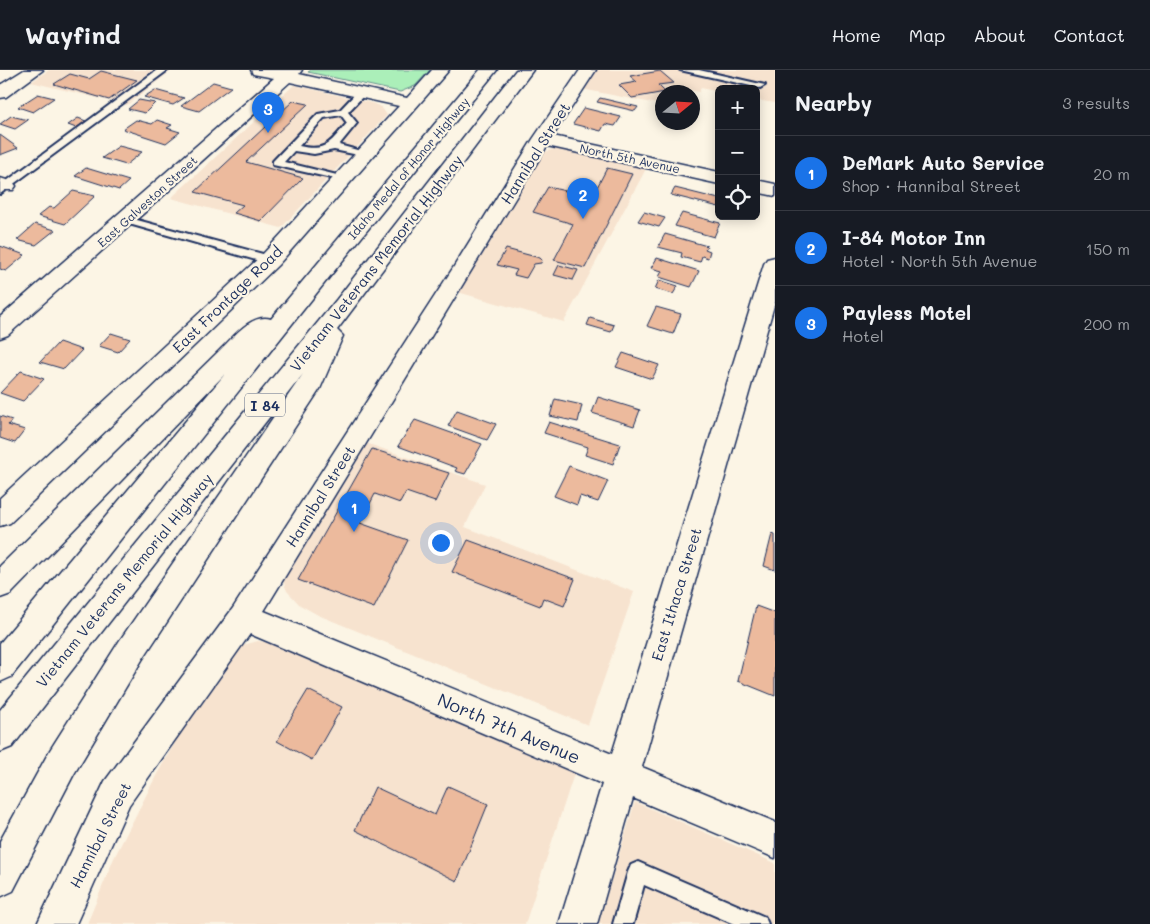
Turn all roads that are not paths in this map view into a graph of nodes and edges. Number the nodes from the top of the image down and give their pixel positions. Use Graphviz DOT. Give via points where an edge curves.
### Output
graph roads {
  1 [pos="35,70"];
  2 [pos="163,70"];
  3 [pos="258,70"];
  4 [pos="441,70"];
  5 [pos="489,70"];
  6 [pos="525,70"];
  7 [pos="588,70"];
  8 [pos="685,70"];
  9 [pos="290,73"];
  10 [pos="760,85"];
  11 [pos="0,93"];
  12 [pos="361,93"];
  13 [pos="411,104"];
  14 [pos="343,112"];
  15 [pos="542,139"];
  16 [pos="332,146"];
  17 [pos="292,147"];
  18 [pos="364,155"];
  19 [pos="715,177"];
  20 [pos="341,179"];
  21 [pos="2,187"];
  22 [pos="760,187"];
  23 [pos="775,190"];
  24 [pos="126,220"];
  25 [pos="270,260"];
  26 [pos="775,264"];
  27 [pos="327,265"];
  28 [pos="345,304"];
  29 [pos="0,330"];
  30 [pos="5,503"];
  31 [pos="0,585"];
  32 [pos="244,616"];
  33 [pos="0,667"];
  34 [pos="0,736"];
  35 [pos="622,776"];
  36 [pos="775,840"];
  37 [pos="0,878"];
  38 [pos="56,924"];
  39 [pos="578,924"];
  40 [pos="623,924"];
  41 [pos="758,924"];
  1 -- 11 [label="main road"];
  2 -- 21 [label="lane"];
  3 -- 9 [label="main road"];
  4 -- 13 [label="main road, East Frontage Road"];
  5 -- 27 [label="main road, Idaho Medal of Honor Highway / I 84"];
  6 -- 28 [label="main road, Vietnam Veterans Memorial Highway / I 84"];
  7 -- 15 [label="main road, Hannibal Street"];
  8 -- 10 [label="lane"];
  9 -- 12 [label="main road"];
  9 -- 24 [label="main road, East Galveston Street"];
  12 -- 13 [label="main road"];
  12 -- 14 [label="lane"];
  13 -- 18 [label="main road, East Frontage Road"];
  14 -- 16 [label="lane" via="352,123"];
  14 -- 17 [label="lane" via="321,116"];
  15 -- 19 [label="main road, North 5th Avenue"];
  15 -- 32 [label="main road, Hannibal Street"];
  16 -- 17 [label="lane" via="328,151 315,153"];
  16 -- 18 [label="lane"];
  17 -- 20 [label="lane" via="278,163"];
  18 -- 20 [label="main road, East Frontage Road"];
  20 -- 25 [label="main road, East Frontage Road"];
  22 -- 23 [label="main road"];
  24 -- 25 [label="lane"];
  24 -- 29 [label="main road, East Galveston Street"];
  25 -- 30 [label="main road, East Frontage Road"];
  26 -- 35 [label="main road, East Ithaca Street"];
  27 -- 31 [label="main road" via="228,356"];
  27 -- 33 [label="main road, I 84"];
  28 -- 34 [label="main road, Vietnam Veterans Memorial Highway / I 84"];
  28 -- 37 [label="main road" via="311,382 131,650 62,762"];
  32 -- 35 [label="main road, North 7th Avenue"];
  32 -- 38 [label="main road, Hannibal Street" via="117,793"];
  35 -- 36 [label="main road, North 7th Avenue"];
  35 -- 39 [label="main road, East Ithaca Street"];
  40 -- 41 [label="lane" via="638,872"];
}
